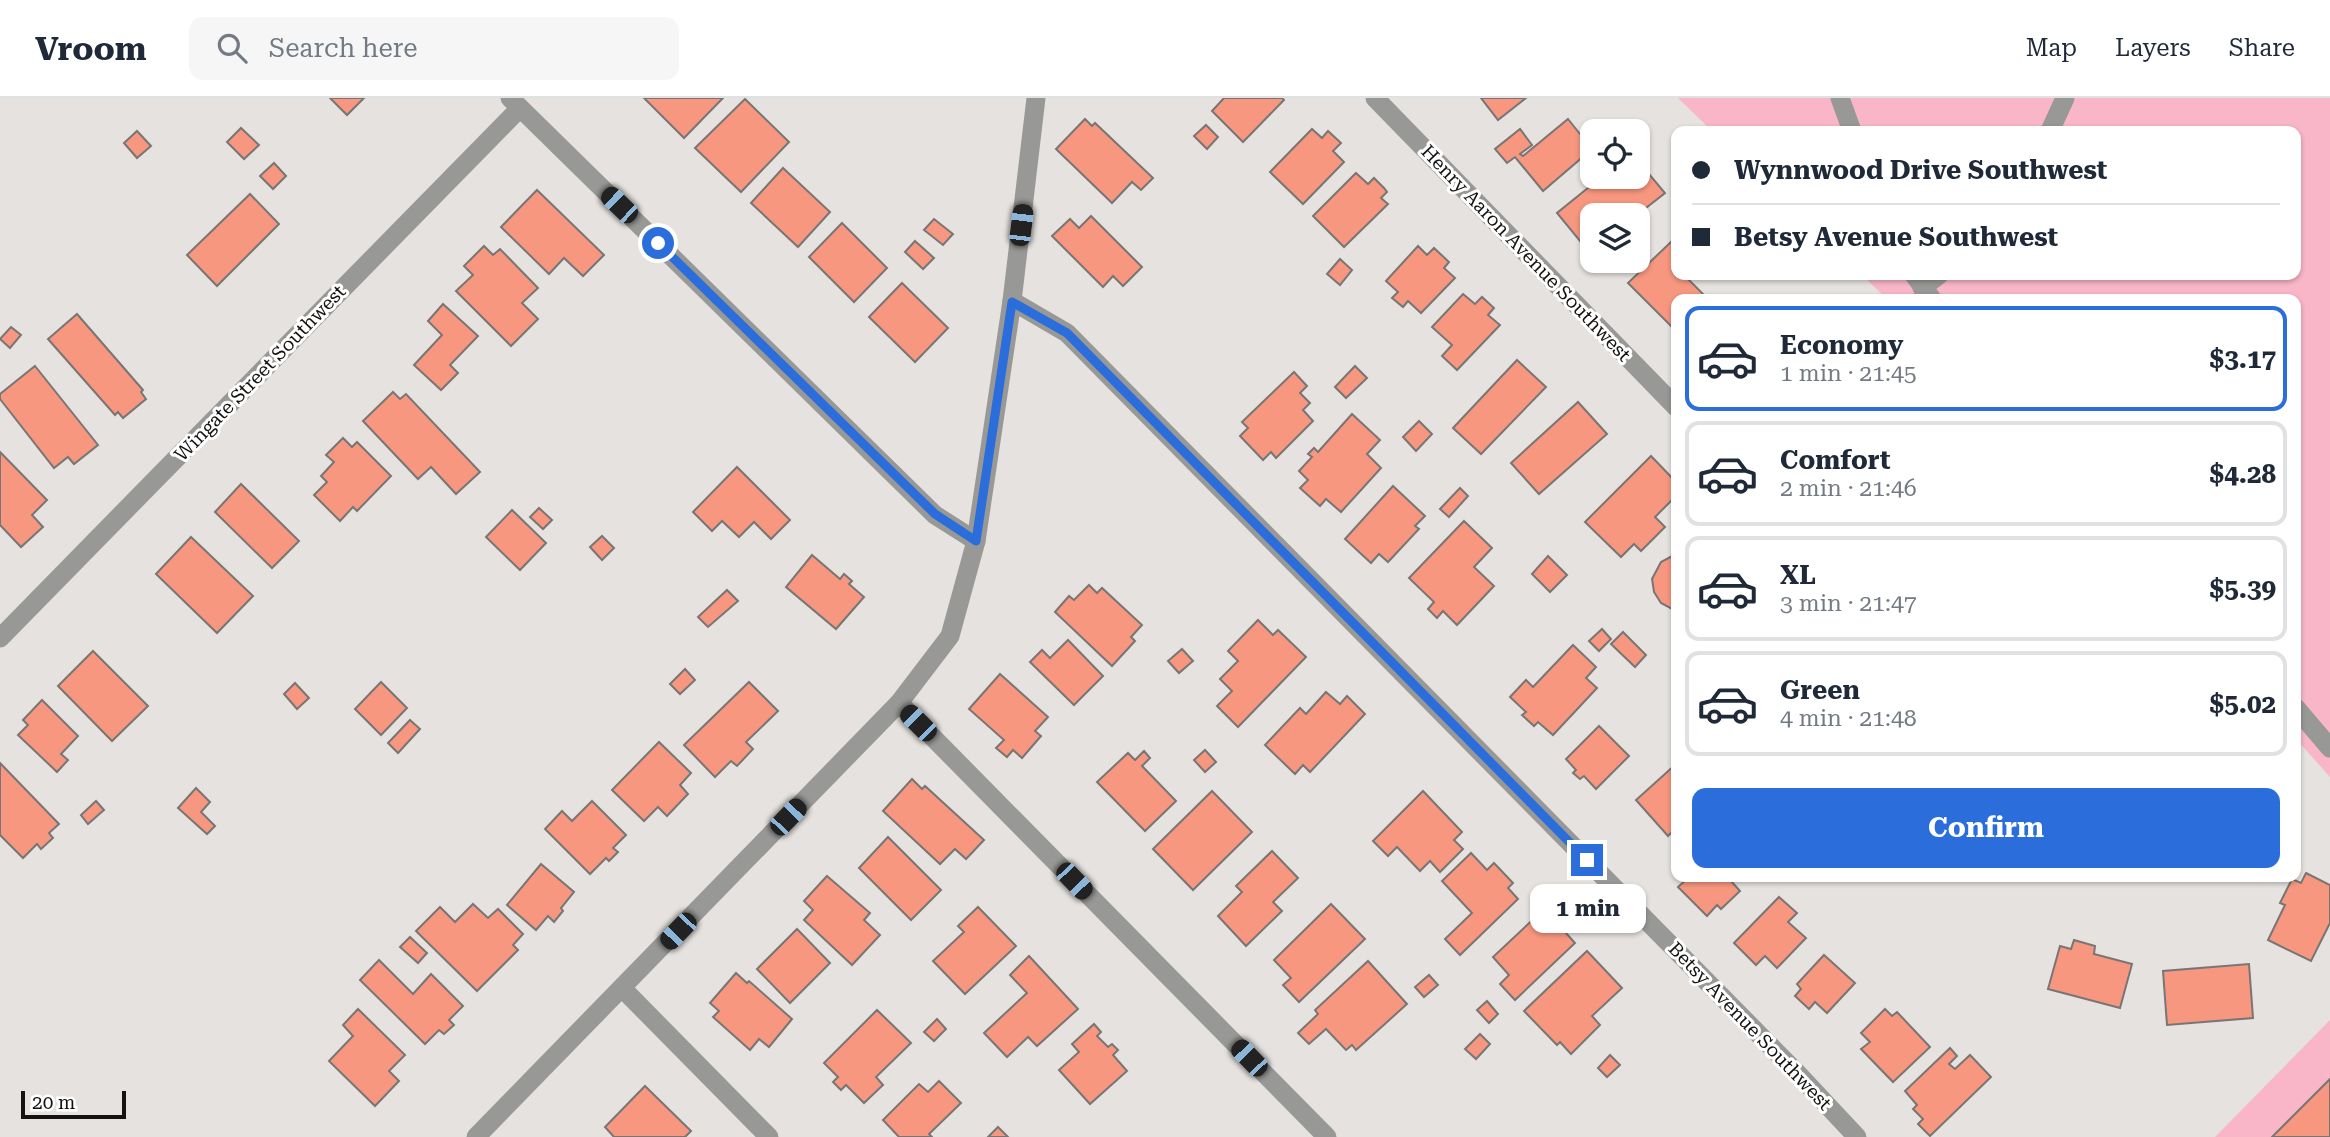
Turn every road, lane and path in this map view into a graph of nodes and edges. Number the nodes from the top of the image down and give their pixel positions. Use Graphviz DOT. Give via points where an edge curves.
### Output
graph roads {
  1 [pos="1036,98"];
  2 [pos="1375,98"];
  3 [pos="1840,98"];
  4 [pos="2065,98"];
  5 [pos="515,103"];
  6 [pos="1850,126"];
  7 [pos="2052,126"];
  8 [pos="1012,302"];
  9 [pos="1671,402"];
  10 [pos="976,541"];
  11 [pos="0,638"];
  12 [pos="899,704"];
  13 [pos="2301,714"];
  14 [pos="2330,748"];
  15 [pos="622,988"];
  16 [pos="476,1137"];
  17 [pos="769,1137"];
  18 [pos="1327,1137"];
  19 [pos="1857,1137"];
  1 -- 8 [label="street"];
  2 -- 9 [label="street, Henry Aaron Avenue Southwest"];
  3 -- 6 [label="street"];
  4 -- 7 [label="street"];
  5 -- 10 [label="street" via="935,514"];
  5 -- 11 [label="street, Wingate Street Southwest"];
  8 -- 10 [label="street"];
  8 -- 19 [label="street, Betsy Avenue Southwest" via="1067,333"];
  10 -- 12 [label="street" via="950,636"];
  12 -- 15 [label="street"];
  12 -- 18 [label="street"];
  13 -- 14 [label="street"];
  15 -- 16 [label="street"];
  15 -- 17 [label="street"];
}
